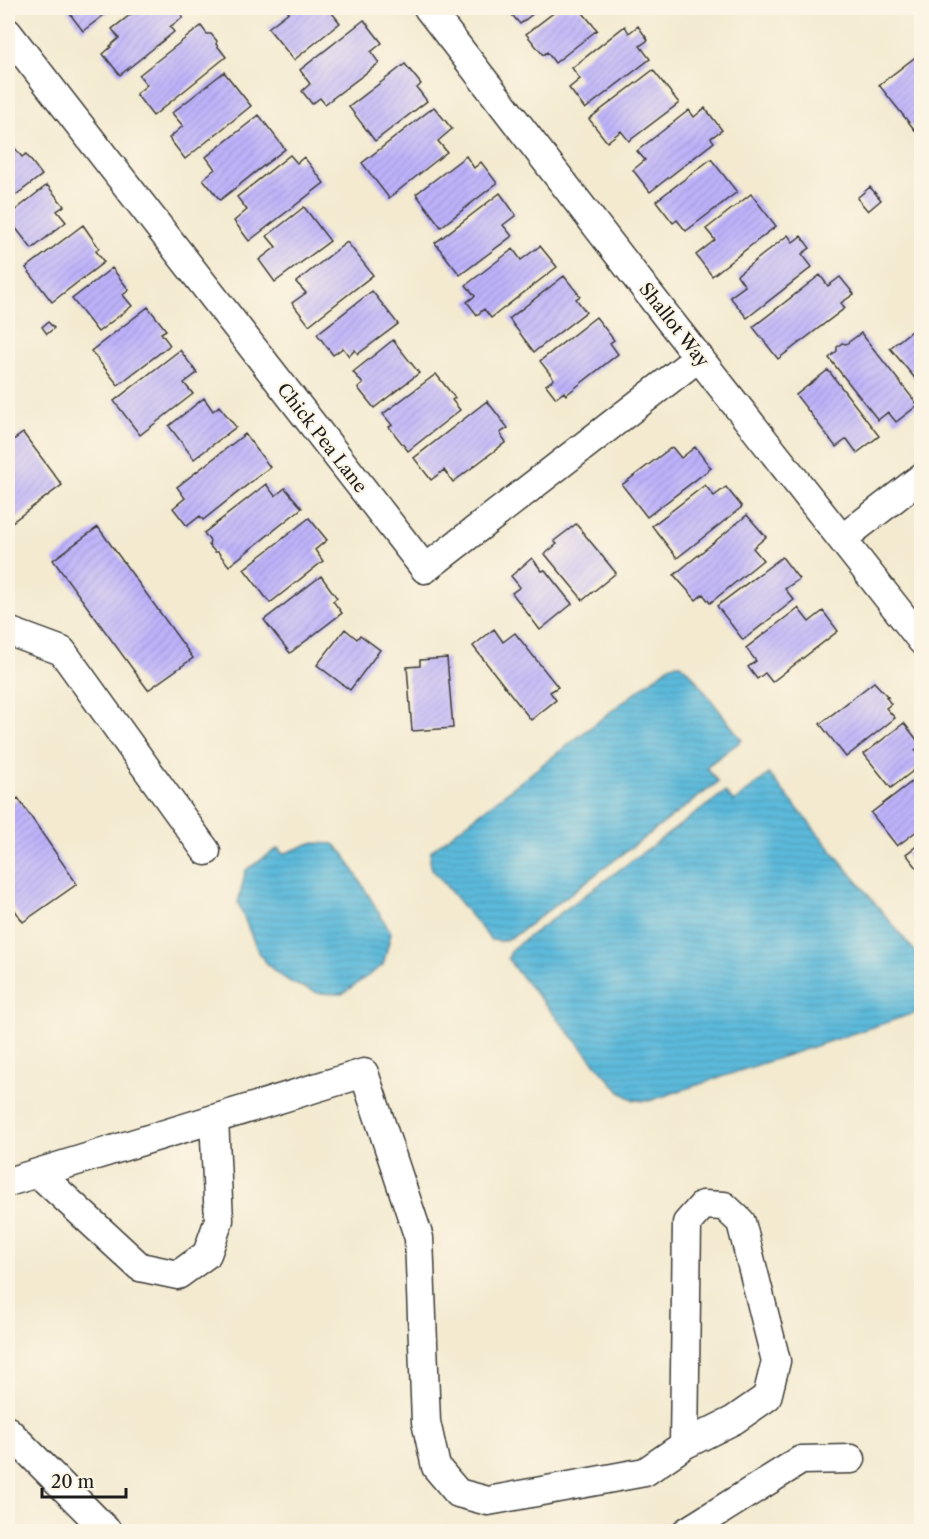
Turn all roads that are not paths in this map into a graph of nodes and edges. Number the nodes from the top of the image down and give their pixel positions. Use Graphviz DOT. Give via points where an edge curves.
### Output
graph roads {
  1 [pos="428,8"];
  2 [pos="8,33"];
  3 [pos="699,357"];
  4 [pos="921,477"];
  5 [pos="842,539"];
  6 [pos="8,631"];
  7 [pos="921,641"];
  8 [pos="206,851"];
  9 [pos="214,1119"];
  10 [pos="38,1173"];
  11 [pos="8,1182"];
  12 [pos="8,1431"];
  13 [pos="684,1445"];
  14 [pos="851,1459"];
  15 [pos="108,1532"];
  16 [pos="686,1532"];
  1 -- 3 [label="street, Shallot Way"];
  2 -- 3 [label="street, Chick Pea Lane" via="424,569"];
  3 -- 5 [label="street, Shallot Way"];
  4 -- 5 [label="street"];
  5 -- 7 [label="street, Shallot Way"];
  6 -- 8 [label="street" via="62,651"];
  9 -- 10 [label="street"];
  9 -- 10 [label="street" via="219,1220 207,1254 178,1275 140,1267"];
  9 -- 13 [label="street" via="364,1073 419,1238 426,1422 436,1467 458,1493 488,1501 645,1472"];
  10 -- 11 [label="street"];
  12 -- 15 [label="street"];
  13 -- 13 [label="street" via="734,1420 767,1397 776,1361 741,1222 724,1206 703,1204 687,1224"];
  14 -- 16 [label="street" via="801,1460"];
}
